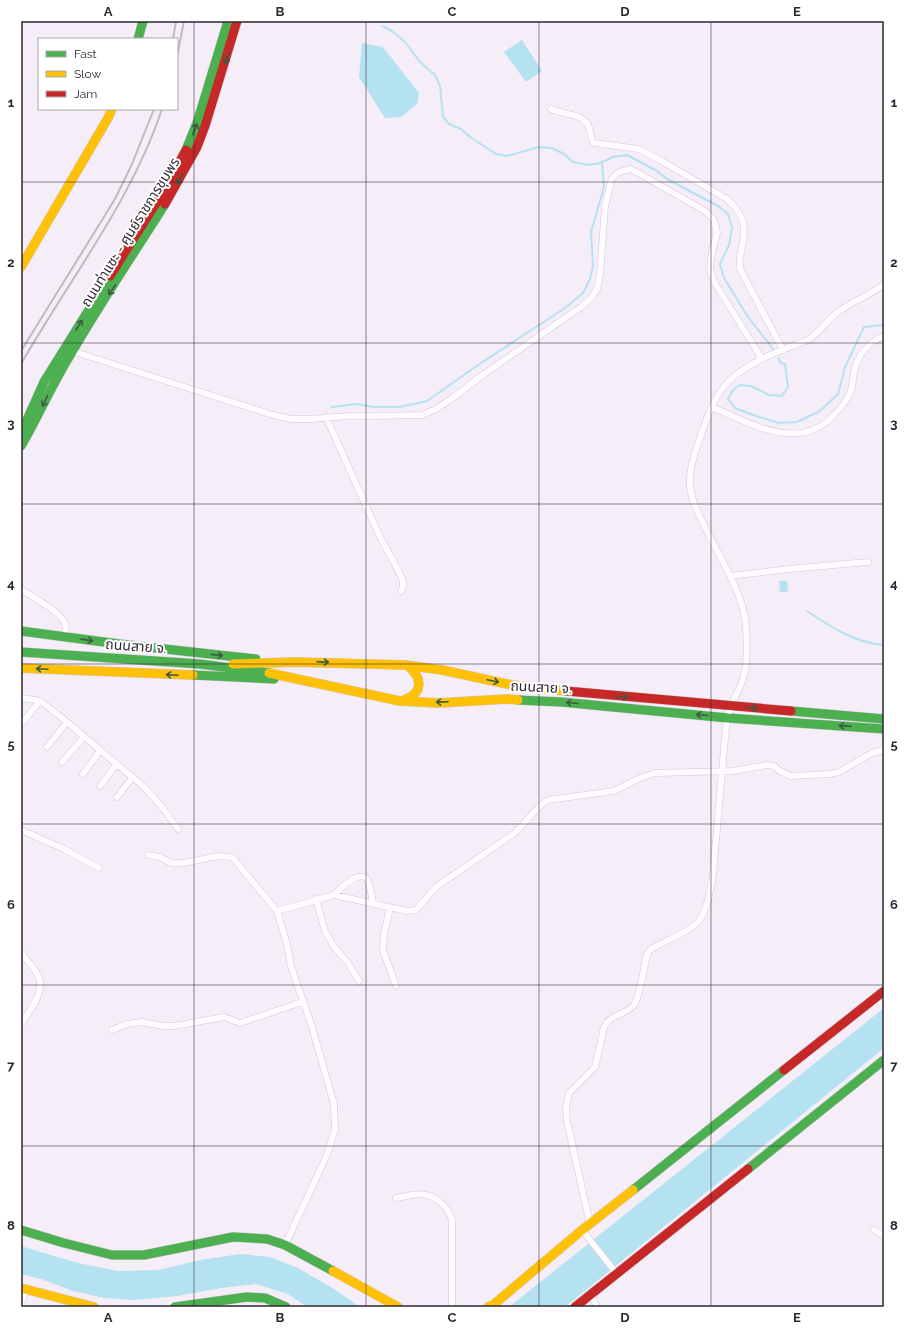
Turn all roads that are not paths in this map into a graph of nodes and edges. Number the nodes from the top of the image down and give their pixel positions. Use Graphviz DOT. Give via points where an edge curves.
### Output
graph roads {
  1 [pos="143,21"];
  2 [pos="228,21"];
  3 [pos="237,21"];
  4 [pos="138,38"];
  5 [pos="551,109"];
  6 [pos="112,110"];
  7 [pos="21,267"];
  8 [pos="884,284"];
  9 [pos="884,336"];
  10 [pos="68,349"];
  11 [pos="783,350"];
  12 [pos="762,360"];
  13 [pos="712,406"];
  14 [pos="326,417"];
  15 [pos="21,433"];
  16 [pos="21,446"];
  17 [pos="868,562"];
  18 [pos="730,576"];
  19 [pos="21,590"];
  20 [pos="401,591"];
  21 [pos="21,631"];
  22 [pos="65,637"];
  23 [pos="21,652"];
  24 [pos="295,662"];
  25 [pos="200,664"];
  26 [pos="405,665"];
  27 [pos="21,668"];
  28 [pos="295,679"];
  29 [pos="21,698"];
  30 [pos="40,701"];
  31 [pos="400,701"];
  32 [pos="731,707"];
  33 [pos="728,718"];
  34 [pos="884,719"];
  35 [pos="67,722"];
  36 [pos="21,724"];
  37 [pos="884,729"];
  38 [pos="84,737"];
  39 [pos="47,747"];
  40 [pos="884,750"];
  41 [pos="100,751"];
  42 [pos="62,762"];
  43 [pos="116,765"];
  44 [pos="722,772"];
  45 [pos="83,774"];
  46 [pos="132,778"];
  47 [pos="100,786"];
  48 [pos="117,797"];
  49 [pos="178,829"];
  50 [pos="21,830"];
  51 [pos="148,855"];
  52 [pos="99,868"];
  53 [pos="334,895"];
  54 [pos="316,899"];
  55 [pos="373,903"];
  56 [pos="390,908"];
  57 [pos="277,911"];
  58 [pos="21,952"];
  59 [pos="359,981"];
  60 [pos="396,986"];
  61 [pos="884,991"];
  62 [pos="302,1002"];
  63 [pos="21,1024"];
  64 [pos="112,1030"];
  65 [pos="884,1060"];
  66 [pos="396,1198"];
  67 [pos="590,1224"];
  68 [pos="21,1230"];
  69 [pos="582,1230"];
  70 [pos="874,1230"];
  71 [pos="884,1236"];
  72 [pos="285,1244"];
  73 [pos="617,1274"];
  74 [pos="23,1288"];
  75 [pos="591,1294"];
  76 [pos="21,1304"];
  77 [pos="94,1307"];
  78 [pos="175,1307"];
  79 [pos="286,1307"];
  80 [pos="398,1307"];
  81 [pos="452,1307"];
  82 [pos="488,1307"];
  83 [pos="575,1307"];
  84 [pos="597,1307"];
  1 -- 4 [label="main road"];
  10 -- 2 [label="main road, ถนนท่าแซะ - ศูนย์ราชการชุมพร, one-way" via="165,189 189,144"];
  3 -- 10 [label="main road, ถนนท่าแซะ - ศูนย์ราชการชุมพร, one-way" via="206,126 197,147 170,198"];
  5 -- 11 [label="street" via="584,120 594,143 639,149 735,206 745,230 739,266"];
  6 -- 7 [label="main road"];
  8 -- 11 [label="street" via="838,312 815,336"];
  9 -- 13 [label="street" via="867,346 854,370 848,398 830,420 819,427 800,434 777,433"];
  10 -- 14 [label="street" via="273,415 291,419"];
  10 -- 15 [label="main road, ถนนท่าแซะ - ศูนย์ราชการชุมพร" via="44,382"];
  10 -- 16 [label="main road, ถนนท่าแซะ - ศูนย์ราชการชุมพร, one-way"];
  11 -- 12 [label="street"];
  12 -- 13 [label="street" via="728,382"];
  12 -- 14 [label="street" via="713,280 710,268 717,233 714,220 705,211 631,169 619,172 612,178 605,206 597,289 582,306 436,409 422,415 409,416"];
  13 -- 18 [label="street" via="693,457 690,489 695,505"];
  14 -- 20 [label="street" via="381,539 403,581"];
  17 -- 18 [label="street"];
  18 -- 32 [label="street" via="742,605 746,624 746,664"];
  19 -- 22 [label="street" via="62,618 65,623"];
  21 -- 22 [label="main road"];
  22 -- 24 [label="main road, one-way"];
  23 -- 25 [label="main road, ถนนสาย จ."];
  24 -- 25 [label="main road, ถนนสาย จ."];
  24 -- 26 [label="main road, ถนนสาย จ., one-way"];
  25 -- 28 [label="main road, ถนนสาย จ."];
  26 -- 31 [label="main road" via="417,673 420,684 416,694"];
  26 -- 32 [label="main road, ถนนสาย จ., one-way" via="519,686"];
  28 -- 27 [label="main road, one-way"];
  28 -- 31 [label="main road, ถนนสาย จ."];
  29 -- 30 [label="street"];
  30 -- 35 [label="street"];
  30 -- 36 [label="street"];
  33 -- 31 [label="main road, ถนนสาย จ., one-way" via="507,699 438,703"];
  32 -- 33 [label="street"];
  32 -- 34 [label="main road, ถนนสาย จ., one-way"];
  37 -- 33 [label="main road, ถนนสาย จ., one-way"];
  33 -- 44 [label="street"];
  35 -- 38 [label="street"];
  35 -- 39 [label="street"];
  38 -- 41 [label="street"];
  38 -- 42 [label="street"];
  40 -- 44 [label="street" via="872,753 839,772 830,774 791,776 768,765"];
  41 -- 43 [label="street"];
  41 -- 45 [label="street"];
  43 -- 46 [label="street"];
  43 -- 47 [label="street"];
  44 -- 56 [label="street" via="655,773 614,791 548,800 516,832 436,887 416,910"];
  44 -- 67 [label="street" via="713,874 710,894 700,919 692,927 651,949 647,954 637,1001 631,1008 606,1022 594,1067 569,1093 567,1121"];
  46 -- 48 [label="street"];
  46 -- 49 [label="street" via="144,787"];
  50 -- 52 [label="street"];
  51 -- 57 [label="street" via="160,857 171,863 233,858"];
  53 -- 54 [label="street"];
  53 -- 55 [label="street"];
  53 -- 55 [label="street" via="347,882 364,877 369,882"];
  54 -- 57 [label="street"];
  54 -- 59 [label="street" via="325,931"];
  55 -- 56 [label="street"];
  56 -- 60 [label="street" via="383,950"];
  57 -- 62 [label="street"];
  58 -- 63 [label="street" via="39,977 40,984 34,1003"];
  61 -- 67 [label="main road"];
  62 -- 64 [label="street" via="240,1023 224,1017 174,1026 142,1022"];
  62 -- 72 [label="street" via="312,1027 334,1104 334,1129 327,1155"];
  65 -- 73 [label="main road"];
  66 -- 81 [label="street" via="430,1195 443,1204 450,1213"];
  67 -- 69 [label="main road"];
  68 -- 72 [label="main road" via="112,1255 144,1255 233,1237 267,1239"];
  69 -- 73 [label="street"];
  69 -- 82 [label="main road"];
  70 -- 71 [label="street"];
  72 -- 80 [label="main road"];
  73 -- 75 [label="main road"];
  74 -- 76 [label="street"];
  74 -- 77 [label="main road"];
  75 -- 83 [label="main road"];
  75 -- 84 [label="street"];
  78 -- 79 [label="main road" via="247,1296 265,1298"];
}
